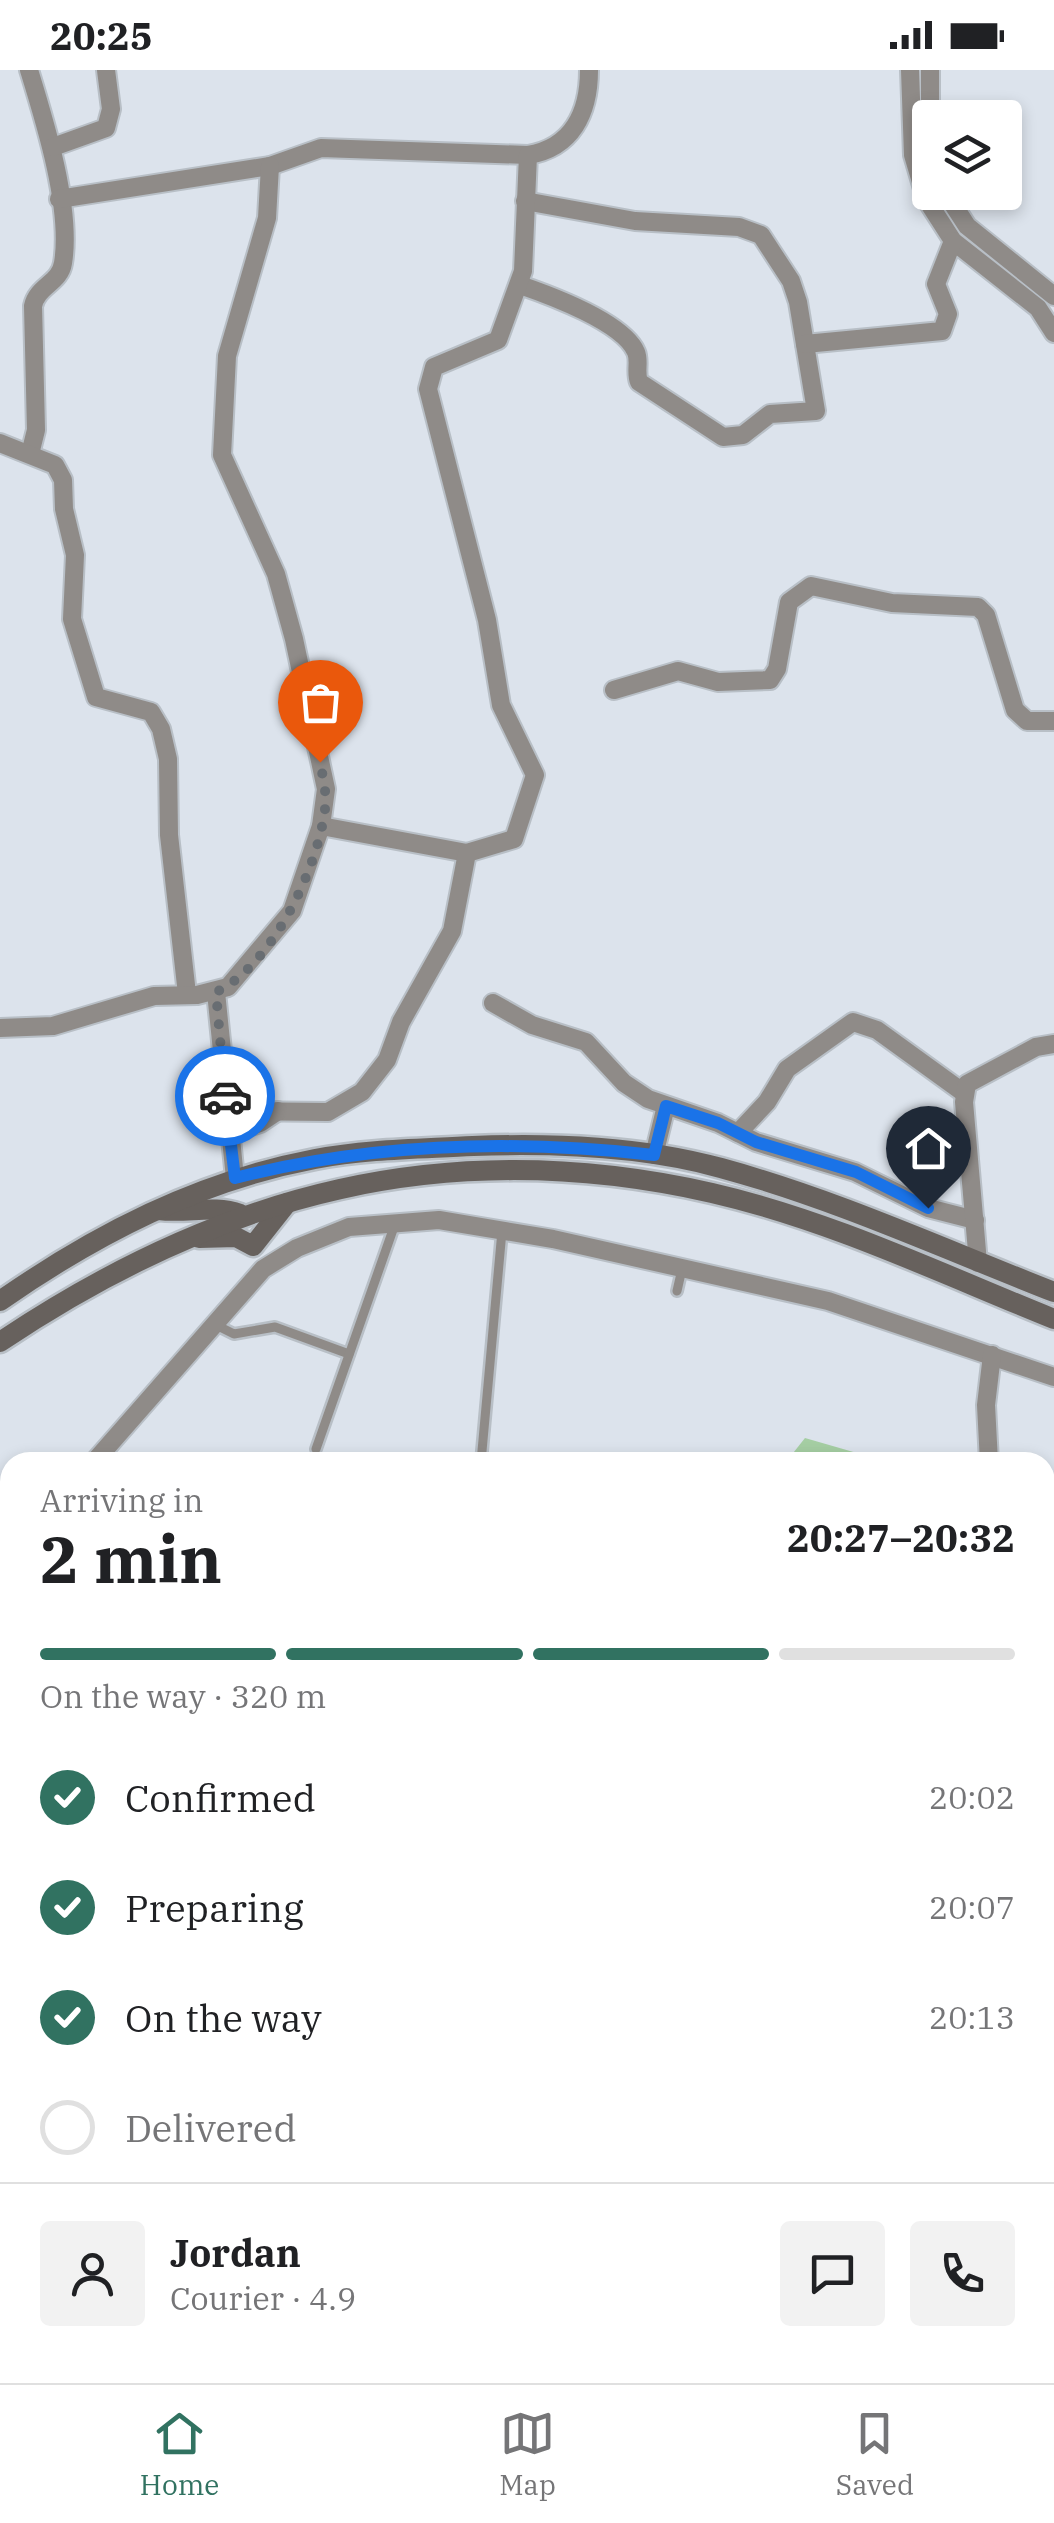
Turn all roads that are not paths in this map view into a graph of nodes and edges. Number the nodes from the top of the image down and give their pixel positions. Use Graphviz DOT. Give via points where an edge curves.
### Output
graph roads {
  1 [pos="28,70"];
  2 [pos="106,70"];
  3 [pos="589,70"];
  4 [pos="910,70"];
  5 [pos="930,70"];
  6 [pos="930,100"];
  7 [pos="53,147"];
  8 [pos="528,155"];
  9 [pos="270,166"];
  10 [pos="59,198"];
  11 [pos="525,201"];
  12 [pos="957,210"];
  13 [pos="953,241"];
  14 [pos="520,284"];
  15 [pos="1053,294"];
  16 [pos="1054,333"];
  17 [pos="805,344"];
  18 [pos="0,443"];
  19 [pos="30,454"];
  20 [pos="614,690"];
  21 [pos="1054,722"];
  22 [pos="321,826"];
  23 [pos="467,854"];
  24 [pos="216,992"];
  25 [pos="187,994"];
  26 [pos="493,1003"];
  27 [pos="0,1028"];
  28 [pos="1054,1044"];
  29 [pos="964,1093"];
  30 [pos="666,1106"];
  31 [pos="278,1110"];
  32 [pos="226,1112"];
  33 [pos="229,1133"];
  34 [pos="738,1133"];
  35 [pos="654,1155"];
  36 [pos="235,1178"];
  37 [pos="288,1201"];
  38 [pos="157,1209"];
  39 [pos="240,1214"];
  40 [pos="976,1220"];
  41 [pos="396,1221"];
  42 [pos="502,1231"];
  43 [pos="183,1239"];
  44 [pos="253,1246"];
  45 [pos="978,1262"];
  46 [pos="682,1266"];
  47 [pos="263,1269"];
  48 [pos="677,1291"];
  49 [pos="1054,1292"];
  50 [pos="0,1300"];
  51 [pos="1054,1319"];
  52 [pos="213,1323"];
  53 [pos="0,1342"];
  54 [pos="349,1354"];
  55 [pos="992,1355"];
  56 [pos="1054,1377"];
  57 [pos="316,1449"];
  58 [pos="103,1452"];
  59 [pos="482,1452"];
  60 [pos="989,1452"];
  1 -- 7 [label="street"];
  2 -- 7 [label="street" via="106,128"];
  3 -- 8 [label="street" via="587,102 569,135 548,152"];
  4 -- 13 [label="street" via="912,155 926,200"];
  5 -- 6 [label="street"];
  7 -- 10 [label="street"];
  8 -- 9 [label="street" via="321,148"];
  8 -- 11 [label="street"];
  9 -- 10 [label="street"];
  9 -- 22 [label="street" via="267,218 228,356 222,455 276,574 290,623 326,789"];
  10 -- 19 [label="street" via="62,268 33,306 36,430"];
  11 -- 14 [label="street"];
  11 -- 17 [label="street" via="635,221 751,229 791,282"];
  12 -- 15 [label="street" via="967,226"];
  13 -- 16 [label="street" via="1038,308"];
  13 -- 17 [label="street" via="936,284 948,314 942,331"];
  14 -- 17 [label="street" via="574,305 625,338 638,355 639,382 723,437 744,435 770,414 816,411"];
  14 -- 23 [label="street" via="498,340 434,367 428,388 487,620 501,705 535,776 514,839"];
  18 -- 19 [label="street"];
  19 -- 25 [label="street" via="56,464 63,480 76,555 72,618 92,689 103,700 151,712 161,729"];
  20 -- 21 [label="street" via="678,671 718,682 770,680 789,602 811,586 892,603 978,607 1015,710 1028,721"];
  22 -- 23 [label="street"];
  22 -- 24 [label="street" via="292,911 242,974"];
  23 -- 31 [label="street" via="452,930 380,1072 328,1112"];
  24 -- 25 [label="street"];
  24 -- 32 [label="street"];
  25 -- 27 [label="street" via="154,996 52,1026"];
  26 -- 30 [label="street" via="532,1025 586,1042 624,1083"];
  28 -- 29 [label="street" via="974,1077"];
  29 -- 34 [label="street" via="877,1030 853,1022 787,1069"];
  29 -- 40 [label="street"];
  30 -- 34 [label="street"];
  30 -- 35 [label="street"];
  31 -- 32 [label="street"];
  31 -- 33 [label="street" via="260,1124"];
  32 -- 33 [label="street"];
  33 -- 36 [label="street"];
  34 -- 40 [label="street" via="856,1172 928,1208"];
  35 -- 36 [label="main road" via="516,1144 382,1150"];
  35 -- 45 [label="main road" via="760,1180"];
  36 -- 38 [label="main road"];
  37 -- 39 [label="main road"];
  37 -- 44 [label="main road"];
  37 -- 51 [label="main road" via="445,1174 568,1172 660,1183 821,1226"];
  38 -- 39 [label="main road"];
  38 -- 50 [label="main road"];
  39 -- 43 [label="main road"];
  39 -- 44 [label="street"];
  40 -- 45 [label="street"];
  41 -- 42 [label="street" via="439,1220"];
  41 -- 47 [label="street" via="349,1227"];
  41 -- 54 [label="lane"];
  42 -- 46 [label="street"];
  42 -- 59 [label="lane"];
  43 -- 44 [label="main road" via="224,1236"];
  43 -- 53 [label="main road" via="64,1299"];
  44 -- 47 [label="street"];
  45 -- 49 [label="main road"];
  46 -- 48 [label="lane"];
  46 -- 55 [label="street" via="828,1300"];
  47 -- 52 [label="street"];
  52 -- 54 [label="lane" via="234,1334 274,1327"];
  52 -- 58 [label="street"];
  54 -- 57 [label="lane"];
  55 -- 56 [label="street"];
  55 -- 60 [label="street"];
}
